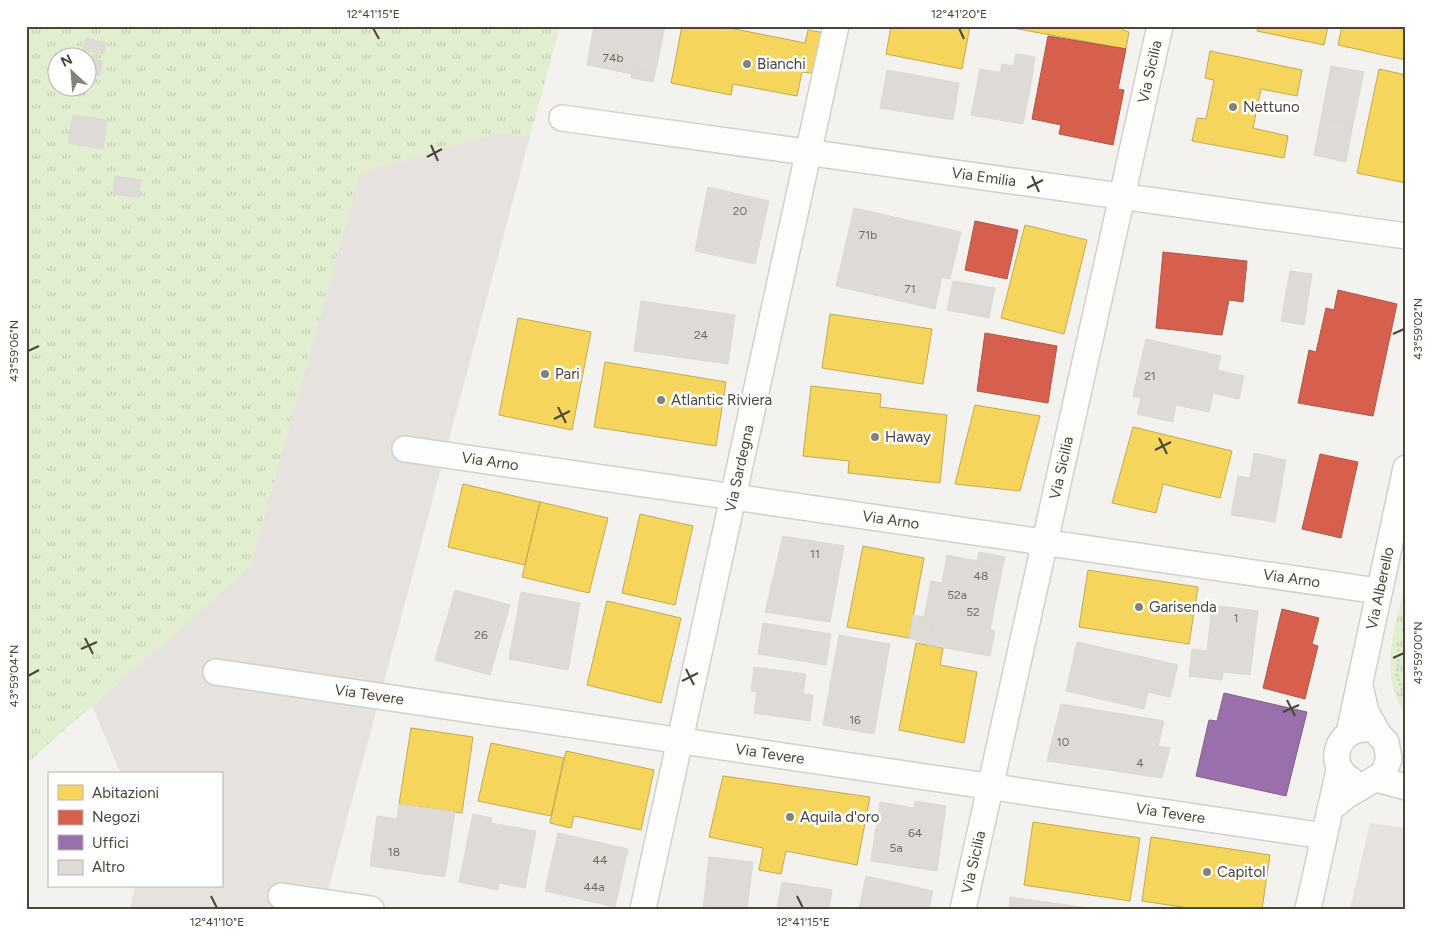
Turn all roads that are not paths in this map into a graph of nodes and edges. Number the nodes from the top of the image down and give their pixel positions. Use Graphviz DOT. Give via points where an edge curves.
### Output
graph roads {
  1 [pos="836,26"];
  2 [pos="1160,26"];
  3 [pos="562,118"];
  4 [pos="808,152"];
  5 [pos="1122,195"];
  6 [pos="1406,236"];
  7 [pos="405,450"];
  8 [pos="1406,468"];
  9 [pos="733,498"];
  10 [pos="1045,542"];
  11 [pos="1378,591"];
  12 [pos="216,672"];
  13 [pos="1359,681"];
  14 [pos="1349,733"];
  15 [pos="1382,738"];
  16 [pos="679,741"];
  17 [pos="1406,762"];
  18 [pos="1340,770"];
  19 [pos="1371,781"];
  20 [pos="990,786"];
  21 [pos="1406,787"];
  22 [pos="1330,809"];
  23 [pos="1324,836"];
  24 [pos="281,896"];
  25 [pos="371,909"];
  26 [pos="643,909"];
  27 [pos="963,909"];
  28 [pos="1308,909"];
  1 -- 4 [label="street, Via Sardegna"];
  2 -- 5 [label="street, Via Sicilia"];
  3 -- 4 [label="street, Via Emilia"];
  4 -- 5 [label="street, Via Emilia"];
  4 -- 9 [label="street, Via Sardegna"];
  5 -- 6 [label="street, Via Emilia"];
  5 -- 10 [label="street, Via Sicilia"];
  7 -- 9 [label="street, Via Arno"];
  8 -- 11 [label="street, Via Alberello"];
  9 -- 10 [label="street, Via Arno"];
  9 -- 16 [label="street, Via Sardegna"];
  10 -- 11 [label="street, Via Arno"];
  10 -- 20 [label="street, Via Sicilia"];
  11 -- 13 [label="street, Via Alberello"];
  12 -- 16 [label="street, Via Tevere"];
  13 -- 14 [label="street, Via Alberello"];
  13 -- 15 [label="street, Via Alberello" via="1366,712"];
  14 -- 15 [label="street" via="1364,729"];
  14 -- 18 [label="street, Via Alberello" via="1338,745 1336,753"];
  15 -- 17 [label="street"];
  15 -- 19 [label="street, Via Alberello" via="1389,750 1387,767"];
  16 -- 20 [label="street, Via Tevere"];
  16 -- 26 [label="street, Via Sardegna"];
  18 -- 19 [label="street" via="1351,780"];
  18 -- 22 [label="street, Via Alberello"];
  19 -- 21 [label="street"];
  19 -- 22 [label="street, Via Alberello"];
  20 -- 23 [label="street, Via Tevere"];
  20 -- 27 [label="street, Via Sicilia"];
  22 -- 23 [label="street, Via Alberello"];
  23 -- 28 [label="street, Via Alberello"];
  24 -- 25 [label="street"];
}
